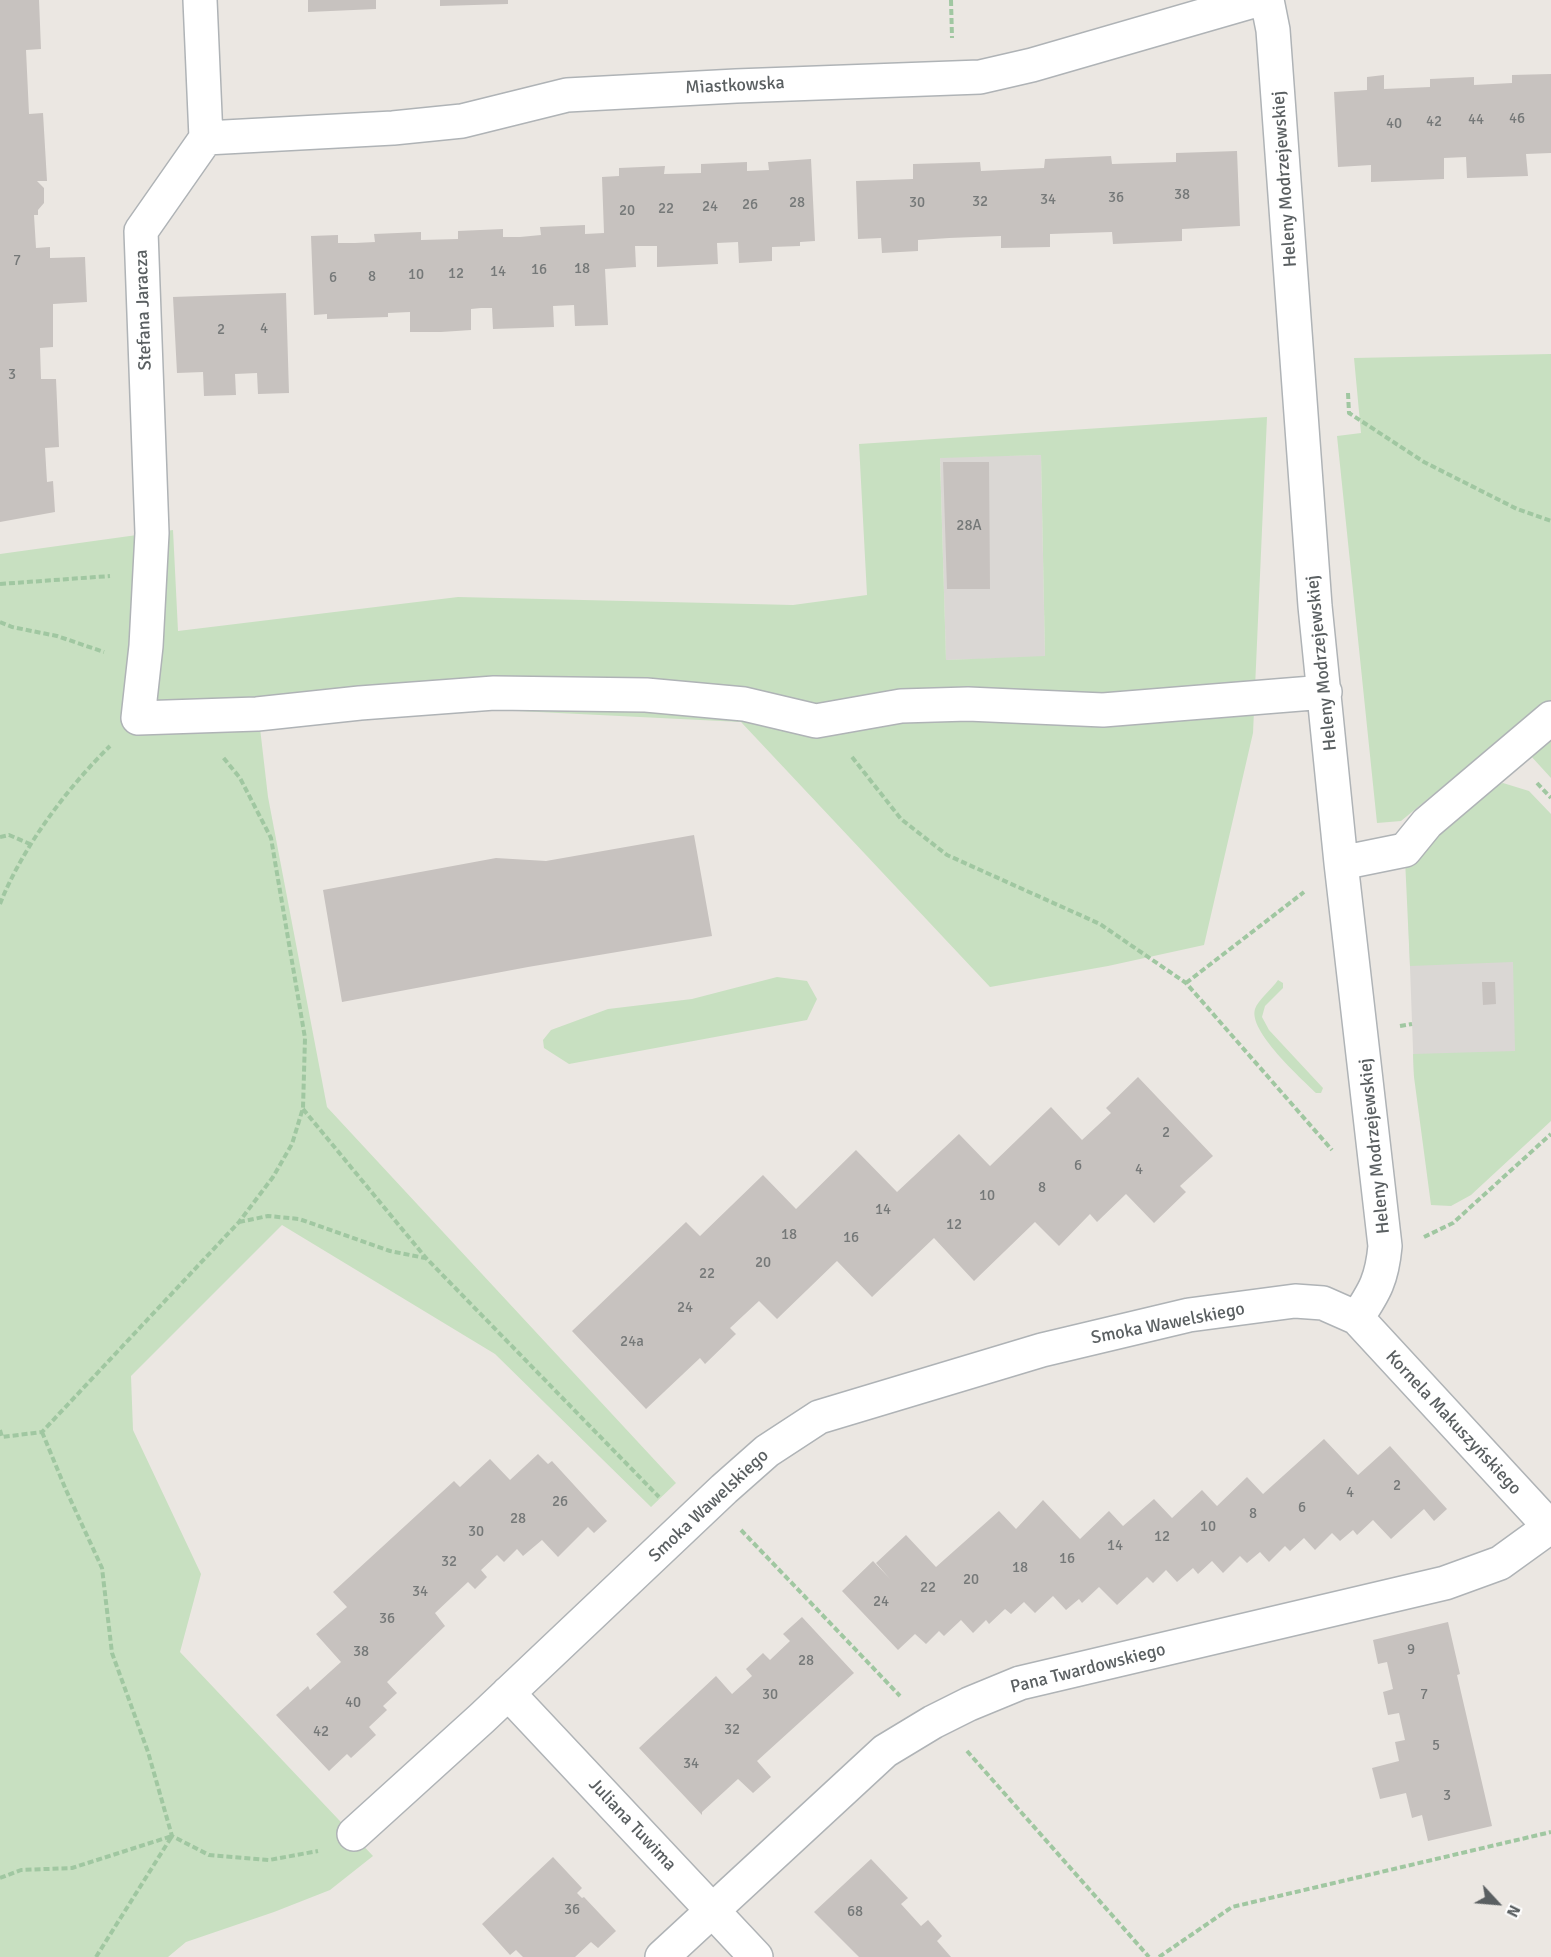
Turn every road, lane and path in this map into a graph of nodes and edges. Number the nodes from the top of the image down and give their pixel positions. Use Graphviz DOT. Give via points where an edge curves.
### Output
graph roads {
  1 [pos="200,0"];
  2 [pos="951,0"];
  3 [pos="1257,0"];
  4 [pos="1267,0"];
  5 [pos="952,43"];
  6 [pos="206,138"];
  7 [pos="1348,393"];
  8 [pos="1551,521"];
  9 [pos="151,573"];
  10 [pos="0,584"];
  11 [pos="0,622"];
  12 [pos="146,646"];
  13 [pos="1325,692"];
  14 [pos="187,716"];
  15 [pos="138,718"];
  16 [pos="1551,718"];
  17 [pos="816,721"];
  18 [pos="0,837"];
  19 [pos="30,844"];
  20 [pos="1341,863"];
  21 [pos="0,904"];
  22 [pos="1186,983"];
  23 [pos="303,1108"];
  24 [pos="1551,1134"];
  25 [pos="1335,1153"];
  26 [pos="239,1222"];
  27 [pos="1423,1238"];
  28 [pos="426,1258"];
  29 [pos="1357,1318"];
  30 [pos="0,1430"];
  31 [pos="42,1432"];
  32 [pos="1,1437"];
  33 [pos="662,1500"];
  34 [pos="736,1525"];
  35 [pos="1551,1527"];
  36 [pos="508,1693"];
  37 [pos="902,1698"];
  38 [pos="961,1744"];
  39 [pos="1551,1832"];
  40 [pos="354,1834"];
  41 [pos="172,1836"];
  42 [pos="0,1878"];
  43 [pos="712,1910"];
  44 [pos="96,1957"];
  45 [pos="662,1957"];
  46 [pos="756,1957"];
  47 [pos="1149,1957"];
  48 [pos="1159,1957"];
  1 -- 6 [label="street"];
  2 -- 5 [label="path"];
  3 -- 6 [label="street, Miastkowska" via="980,77 567,95 462,121"];
  4 -- 13 [label="street, Heleny Modrzejewskiej" via="1273,30 1315,606"];
  6 -- 9 [label="street, Stefana Jaracza" via="141,231"];
  7 -- 8 [label="path" via="1349,413 1424,462 1517,509"];
  9 -- 10 [label="path"];
  9 -- 12 [label="street, Stefana Jaracza"];
  11 -- 12 [label="path" via="103,652"];
  12 -- 15 [label="street, Stefana Jaracza"];
  13 -- 17 [label="street" via="1103,710 968,704 901,706"];
  13 -- 20 [label="street, Heleny Modrzejewskiej"];
  14 -- 15 [label="street"];
  14 -- 17 [label="street" via="257,714 494,693 646,695 744,704"];
  14 -- 23 [label="path" via="240,778 271,838 305,1038"];
  15 -- 19 [label="path" via="89,767"];
  16 -- 20 [label="street" via="1427,823 1405,850"];
  17 -- 22 [label="path" via="857,762 901,819 947,855 1100,924"];
  18 -- 19 [label="path" via="9,835"];
  19 -- 21 [label="path"];
  20 -- 22 [label="path"];
  20 -- 29 [label="street, Heleny Modrzejewskiej" via="1385,1246 1377,1288"];
  22 -- 25 [label="path"];
  23 -- 26 [label="path" via="273,1177"];
  23 -- 28 [label="path"];
  24 -- 27 [label="path" via="1453,1223"];
  26 -- 28 [label="path" via="268,1216 299,1219 390,1251"];
  26 -- 31 [label="path"];
  28 -- 33 [label="path"];
  29 -- 35 [label="street, Kornela Makuszyńskiego"];
  29 -- 36 [label="street, Smoka Wawelskiego" via="1323,1303 1295,1300 1189,1316 1042,1350 819,1417 767,1451 732,1481"];
  30 -- 32 [label="path"];
  31 -- 32 [label="path"];
  31 -- 41 [label="path" via="102,1568 112,1653 148,1752"];
  34 -- 37 [label="path"];
  35 -- 43 [label="street, Pana Twardowskiego" via="1500,1563 1445,1583 1020,1683 969,1704 885,1751"];
  36 -- 40 [label="street, Smoka Wawelskiego"];
  36 -- 43 [label="street, Juliana Tuwima"];
  38 -- 47 [label="path"];
  39 -- 48 [label="path" via="1232,1907"];
  40 -- 41 [label="path" via="331,1848 269,1860 209,1855"];
  41 -- 42 [label="path" via="72,1868 21,1870"];
  41 -- 44 [label="path"];
  43 -- 45 [label="street, Pana Twardowskiego"];
  43 -- 46 [label="street, Juliana Tuwima"];
}
